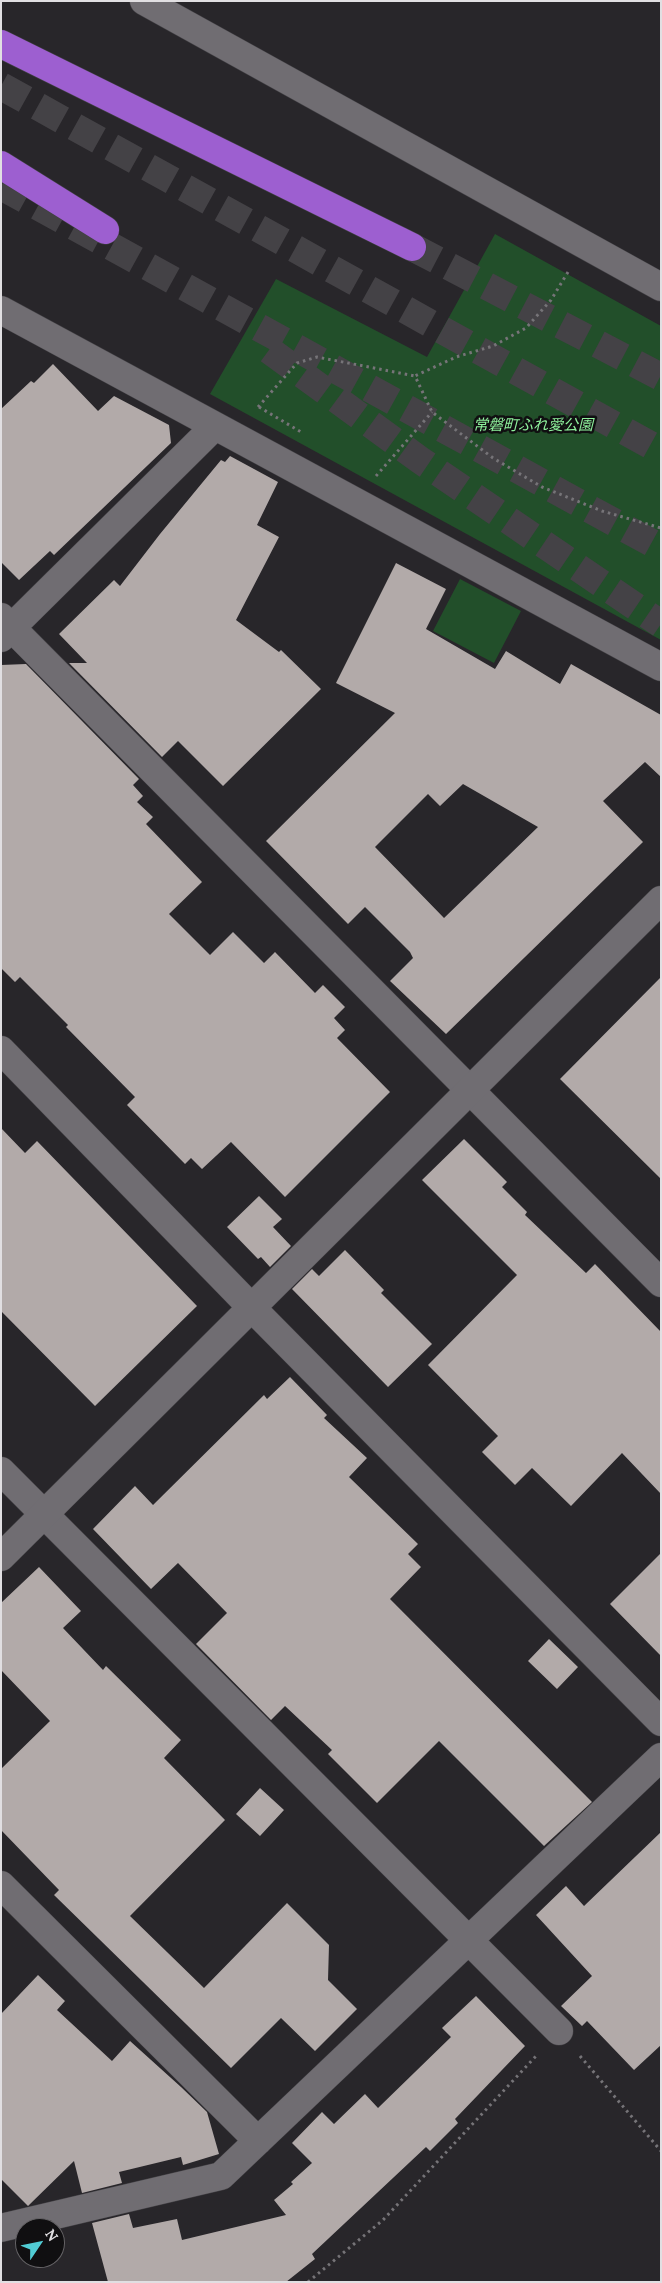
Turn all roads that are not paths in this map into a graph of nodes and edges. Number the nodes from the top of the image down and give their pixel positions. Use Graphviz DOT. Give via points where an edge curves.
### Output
graph roads {
  1 [pos="144,1"];
  2 [pos="1,44"];
  3 [pos="1,165"];
  4 [pos="105,230"];
  5 [pos="412,247"];
  6 [pos="661,287"];
  7 [pos="1,310"];
  8 [pos="215,426"];
  9 [pos="5,628"];
  10 [pos="661,667"];
  11 [pos="661,900"];
  12 [pos="1,1050"];
  13 [pos="470,1092"];
  14 [pos="661,1284"];
  15 [pos="252,1308"];
  16 [pos="1,1471"];
  17 [pos="44,1514"];
  18 [pos="1,1556"];
  19 [pos="661,1722"];
  20 [pos="661,1757"];
  21 [pos="1,1884"];
  22 [pos="469,1940"];
  23 [pos="559,2031"];
  24 [pos="258,2140"];
  25 [pos="1,2228"];
  1 -- 6 [label="street"];
  2 -- 5 [label="highway"];
  3 -- 4 [label="highway"];
  7 -- 8 [label="street"];
  8 -- 9 [label="street"];
  8 -- 10 [label="street"];
  9 -- 13 [label="street"];
  11 -- 13 [label="street"];
  12 -- 15 [label="street"];
  13 -- 14 [label="street"];
  13 -- 15 [label="street"];
  15 -- 17 [label="street"];
  15 -- 19 [label="street"];
  16 -- 17 [label="street"];
  17 -- 18 [label="street"];
  17 -- 22 [label="street"];
  20 -- 22 [label="street"];
  21 -- 24 [label="street"];
  22 -- 23 [label="street"];
  22 -- 24 [label="street"];
  24 -- 25 [label="street" via="221,2176"];
}
